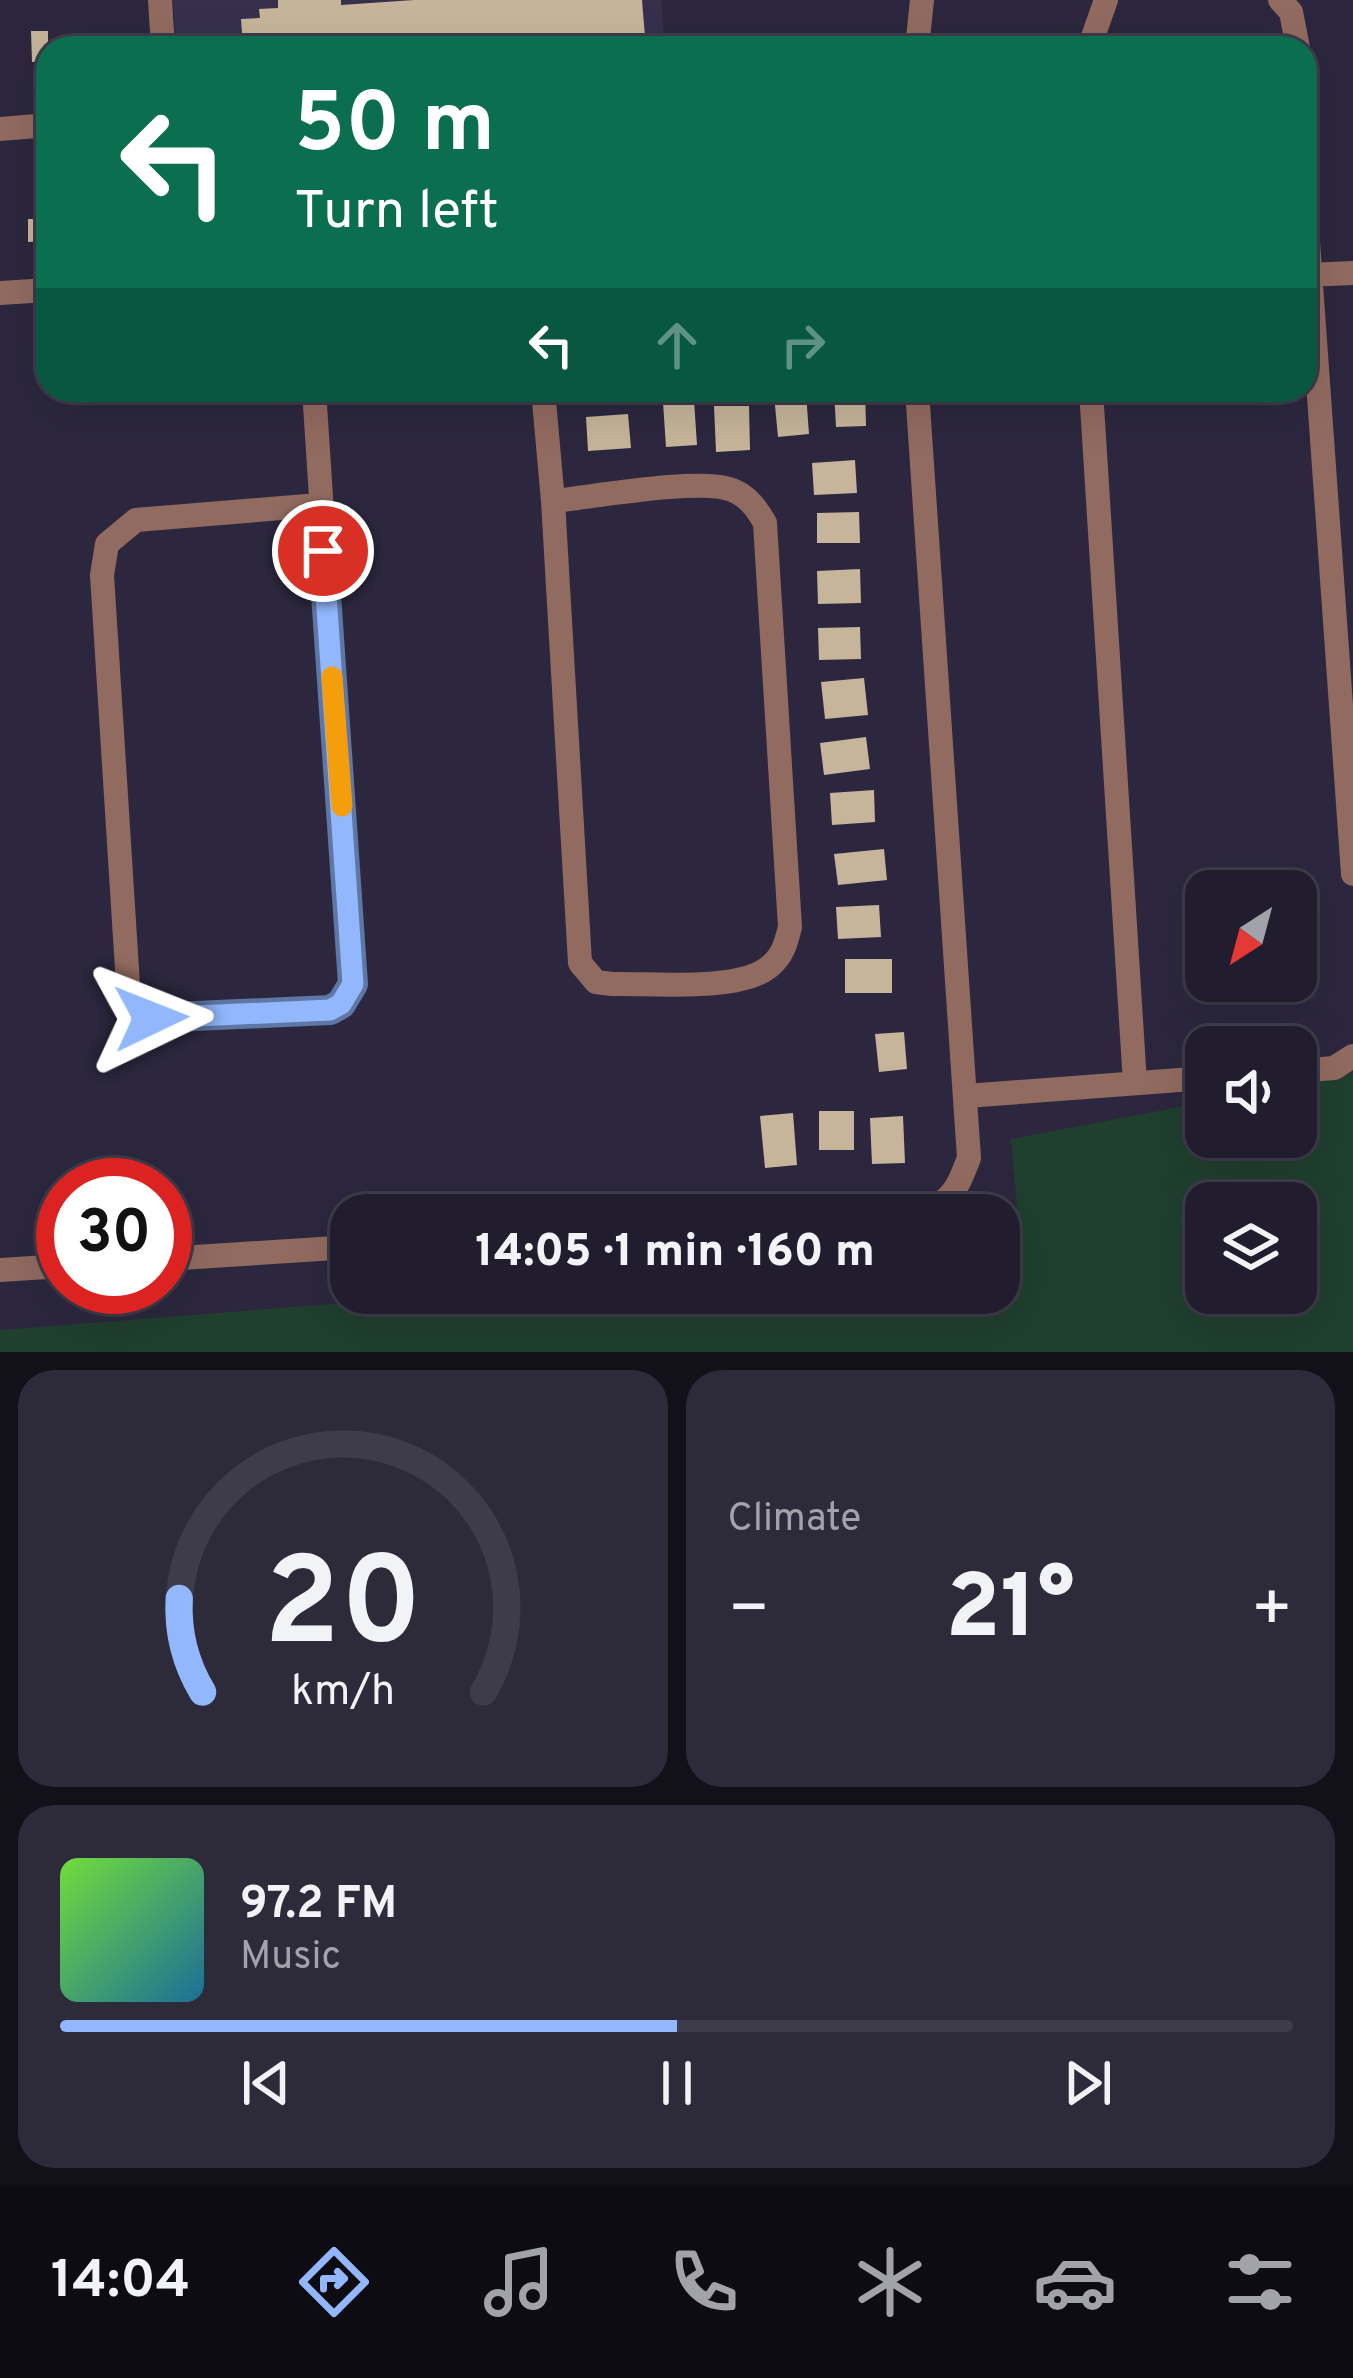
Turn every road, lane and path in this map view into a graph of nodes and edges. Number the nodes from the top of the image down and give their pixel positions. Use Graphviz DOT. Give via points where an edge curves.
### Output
graph roads {
  1 [pos="160,0"];
  2 [pos="922,0"];
  3 [pos="1106,0"];
  4 [pos="1280,0"];
  5 [pos="162,36"];
  6 [pos="918,36"];
  7 [pos="1094,36"];
  8 [pos="1296,36"];
  9 [pos="36,126"];
  10 [pos="0,129"];
  11 [pos="1353,273"];
  12 [pos="1317,275"];
  13 [pos="36,291"];
  14 [pos="0,293"];
  15 [pos="315,402"];
  16 [pos="544,402"];
  17 [pos="918,402"];
  18 [pos="1092,402"];
  19 [pos="1317,402"];
  20 [pos="553,501"];
  21 [pos="320,505"];
  22 [pos="1353,874"];
  23 [pos="1353,1056"];
  24 [pos="1317,1069"];
  25 [pos="1185,1079"];
  26 [pos="1135,1083"];
  27 [pos="966,1096"];
  28 [pos="950,1194"];
  29 [pos="330,1248"];
  30 [pos="192,1257"];
  31 [pos="36,1268"];
  32 [pos="0,1270"];
  1 -- 5 [label="street"];
  2 -- 6 [label="street"];
  3 -- 7 [label="street"];
  4 -- 8 [label="street"];
  9 -- 10 [label="street"];
  11 -- 12 [label="street"];
  13 -- 14 [label="street"];
  15 -- 21 [label="street"];
  16 -- 20 [label="street"];
  17 -- 27 [label="street"];
  18 -- 26 [label="street"];
  19 -- 22 [label="street"];
  20 -- 20 [label="street" via="580,963 596,982 612,984 759,974 784,951 790,927 765,523 730,488"];
  21 -- 21 [label="street" via="353,984 330,1010 151,1018 139,1013 128,986 102,575 107,544 136,520"];
  23 -- 24 [label="street"];
  25 -- 26 [label="street"];
  26 -- 27 [label="street"];
  27 -- 28 [label="street" via="970,1158"];
  29 -- 30 [label="street"];
  31 -- 32 [label="street"];
}
